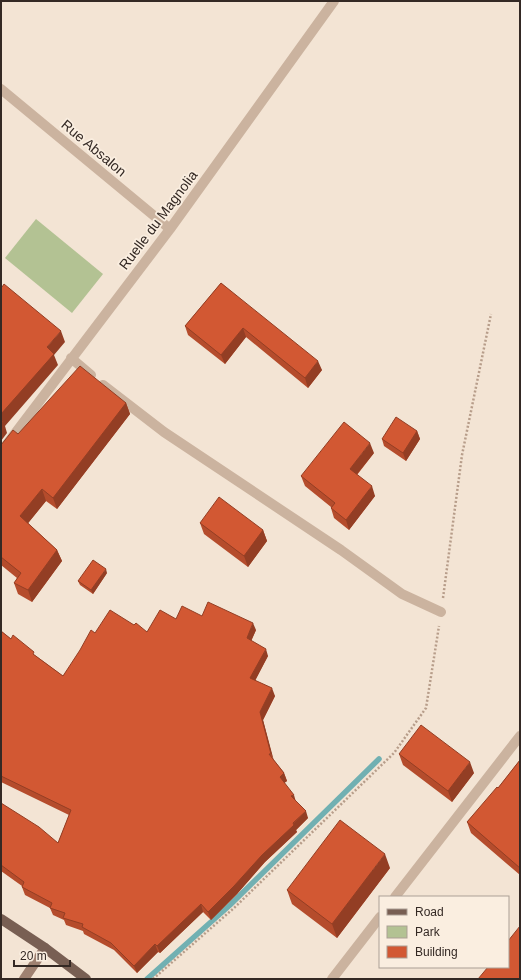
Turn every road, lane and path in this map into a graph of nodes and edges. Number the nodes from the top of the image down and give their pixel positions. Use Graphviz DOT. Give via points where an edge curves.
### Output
graph roads {
  1 [pos="334,1"];
  2 [pos="1,89"];
  3 [pos="170,229"];
  4 [pos="491,314"];
  5 [pos="71,358"];
  6 [pos="1,452"];
  7 [pos="441,612"];
  8 [pos="520,736"];
  9 [pos="396,896"];
  10 [pos="1,918"];
  11 [pos="379,918"];
  12 [pos="45,948"];
  13 [pos="24,979"];
  14 [pos="86,979"];
  15 [pos="153,979"];
  16 [pos="332,979"];
  1 -- 3 [label="street, Ruelle du Magnolia"];
  2 -- 3 [label="street, Rue Absalon"];
  3 -- 5 [label="street, Ruelle du Magnolia"];
  4 -- 7 [label="path" via="462,455"];
  5 -- 6 [label="street, Ruelle du Magnolia"];
  5 -- 7 [label="street" via="164,432 341,550 402,594"];
  7 -- 15 [label="path" via="426,708 394,753 234,908"];
  8 -- 9 [label="street"];
  10 -- 12 [label="main road"];
  11 -- 16 [label="street"];
  12 -- 13 [label="main road"];
  12 -- 14 [label="main road"];
}
